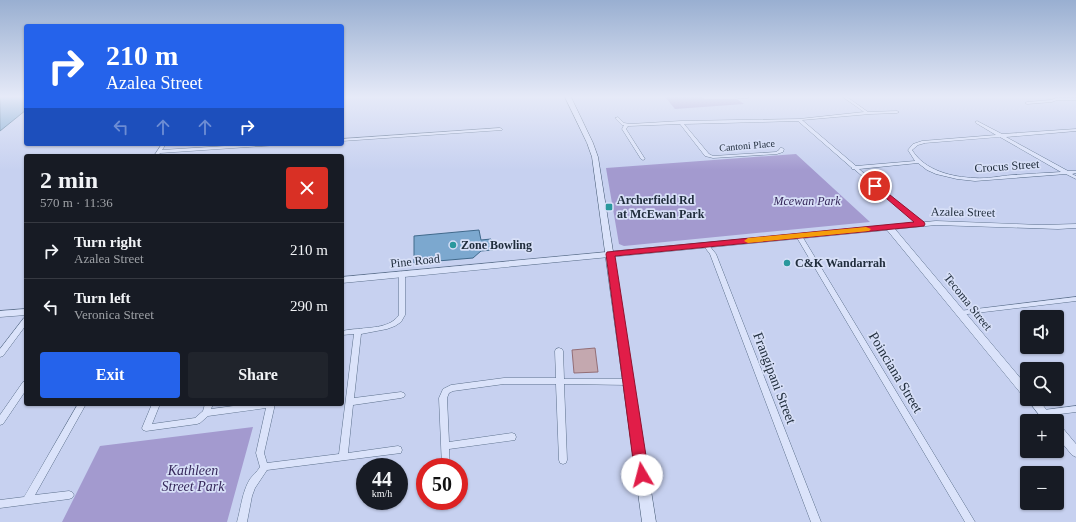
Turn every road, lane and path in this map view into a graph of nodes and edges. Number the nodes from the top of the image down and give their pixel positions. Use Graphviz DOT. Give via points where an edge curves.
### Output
graph roads {
  1 [pos="579,121"];
  2 [pos="620,121"];
  3 [pos="719,121"];
  4 [pos="801,121"];
  5 [pos="681,122"];
  6 [pos="977,122"];
  7 [pos="626,125"];
  8 [pos="500,129"];
  9 [pos="1076,130"];
  10 [pos="1002,136"];
  11 [pos="344,140"];
  12 [pos="253,146"];
  13 [pos="782,149"];
  14 [pos="157,154"];
  15 [pos="642,159"];
  16 [pos="918,162"];
  17 [pos="854,168"];
  18 [pos="1067,172"];
  19 [pos="1076,172"];
  20 [pos="1076,178"];
  21 [pos="921,224"];
  22 [pos="1076,226"];
  23 [pos="889,228"];
  24 [pos="800,236"];
  25 [pos="706,245"];
  26 [pos="610,254"];
  27 [pos="402,274"];
  28 [pos="344,280"];
  29 [pos="1076,299"];
  30 [pos="24,312"];
  31 [pos="959,313"];
  32 [pos="0,314"];
  33 [pos="24,323"];
  34 [pos="358,331"];
  35 [pos="344,333"];
  36 [pos="559,351"];
  37 [pos="0,354"];
  38 [pos="560,381"];
  39 [pos="628,382"];
  40 [pos="1020,385"];
  41 [pos="24,387"];
  42 [pos="401,395"];
  43 [pos="349,402"];
  44 [pos="81,406"];
  45 [pos="155,406"];
  46 [pos="208,406"];
  47 [pos="257,406"];
  48 [pos="271,406"];
  49 [pos="1038,406"];
  50 [pos="1076,409"];
  51 [pos="206,413"];
  52 [pos="1044,414"];
  53 [pos="1058,414"];
  54 [pos="0,422"];
  55 [pos="512,437"];
  56 [pos="1064,437"];
  57 [pos="445,446"];
  58 [pos="398,450"];
  59 [pos="1076,452"];
  60 [pos="343,457"];
  61 [pos="446,458"];
  62 [pos="563,460"];
  63 [pos="264,467"];
  64 [pos="69,495"];
  65 [pos="27,500"];
  66 [pos="0,504"];
  67 [pos="242,522"];
  68 [pos="649,522"];
  69 [pos="816,522"];
  70 [pos="970,522"];
  1 -- 26 [label="main road" via="593,150"];
  2 -- 7 [label="street"];
  3 -- 5 [label="street"];
  4 -- 17 [label="street"];
  5 -- 7 [label="street"];
  5 -- 13 [label="street, Cantoni Place" via="707,155 713,157 777,153"];
  6 -- 10 [label="street"];
  7 -- 15 [label="street" via="624,129"];
  8 -- 11 [label="street"];
  9 -- 10 [label="street"];
  10 -- 16 [label="street" via="920,143 910,150"];
  10 -- 18 [label="street"];
  12 -- 14 [label="street"];
  16 -- 17 [label="street"];
  16 -- 18 [label="street, Crocus Street" via="944,174 976,180"];
  17 -- 21 [label="street"];
  18 -- 19 [label="street, Crocus Street"];
  18 -- 20 [label="street"];
  21 -- 22 [label="street, Azalea Street" via="962,222 1030,228"];
  21 -- 23 [label="street, Azalea Street"];
  23 -- 24 [label="street, Azalea Street"];
  23 -- 31 [label="street, Tecoma Street"];
  24 -- 25 [label="street, Azalea Street"];
  24 -- 70 [label="street, Poinciana Street"];
  25 -- 26 [label="street, Azalea Street"];
  25 -- 69 [label="street, Frangipani Street" via="712,254"];
  26 -- 27 [label="street, Pine Road"];
  26 -- 39 [label="main road"];
  27 -- 28 [label="street, Pine Road"];
  27 -- 34 [label="street" via="402,315 399,321 387,327"];
  29 -- 31 [label="street"];
  30 -- 32 [label="street"];
  31 -- 40 [label="street, Tecoma Street"];
  33 -- 37 [label="street"];
  34 -- 35 [label="street"];
  34 -- 43 [label="street"];
  36 -- 38 [label="street"];
  38 -- 39 [label="street"];
  38 -- 57 [label="street" via="504,381 451,388 446,391 443,398"];
  38 -- 62 [label="street"];
  39 -- 68 [label="main road"];
  41 -- 54 [label="street"];
  42 -- 43 [label="street"];
  43 -- 60 [label="street"];
  44 -- 65 [label="street"];
  45 -- 51 [label="street" via="146,428 197,421"];
  46 -- 51 [label="street"];
  47 -- 51 [label="street"];
  48 -- 63 [label="street" via="260,452"];
  49 -- 52 [label="street"];
  50 -- 53 [label="street"];
  55 -- 57 [label="street"];
  56 -- 59 [label="street"];
  57 -- 61 [label="street"];
  58 -- 60 [label="street"];
  60 -- 63 [label="street"];
  63 -- 67 [label="street" via="250,488"];
  64 -- 65 [label="street"];
  65 -- 66 [label="street"];
}
